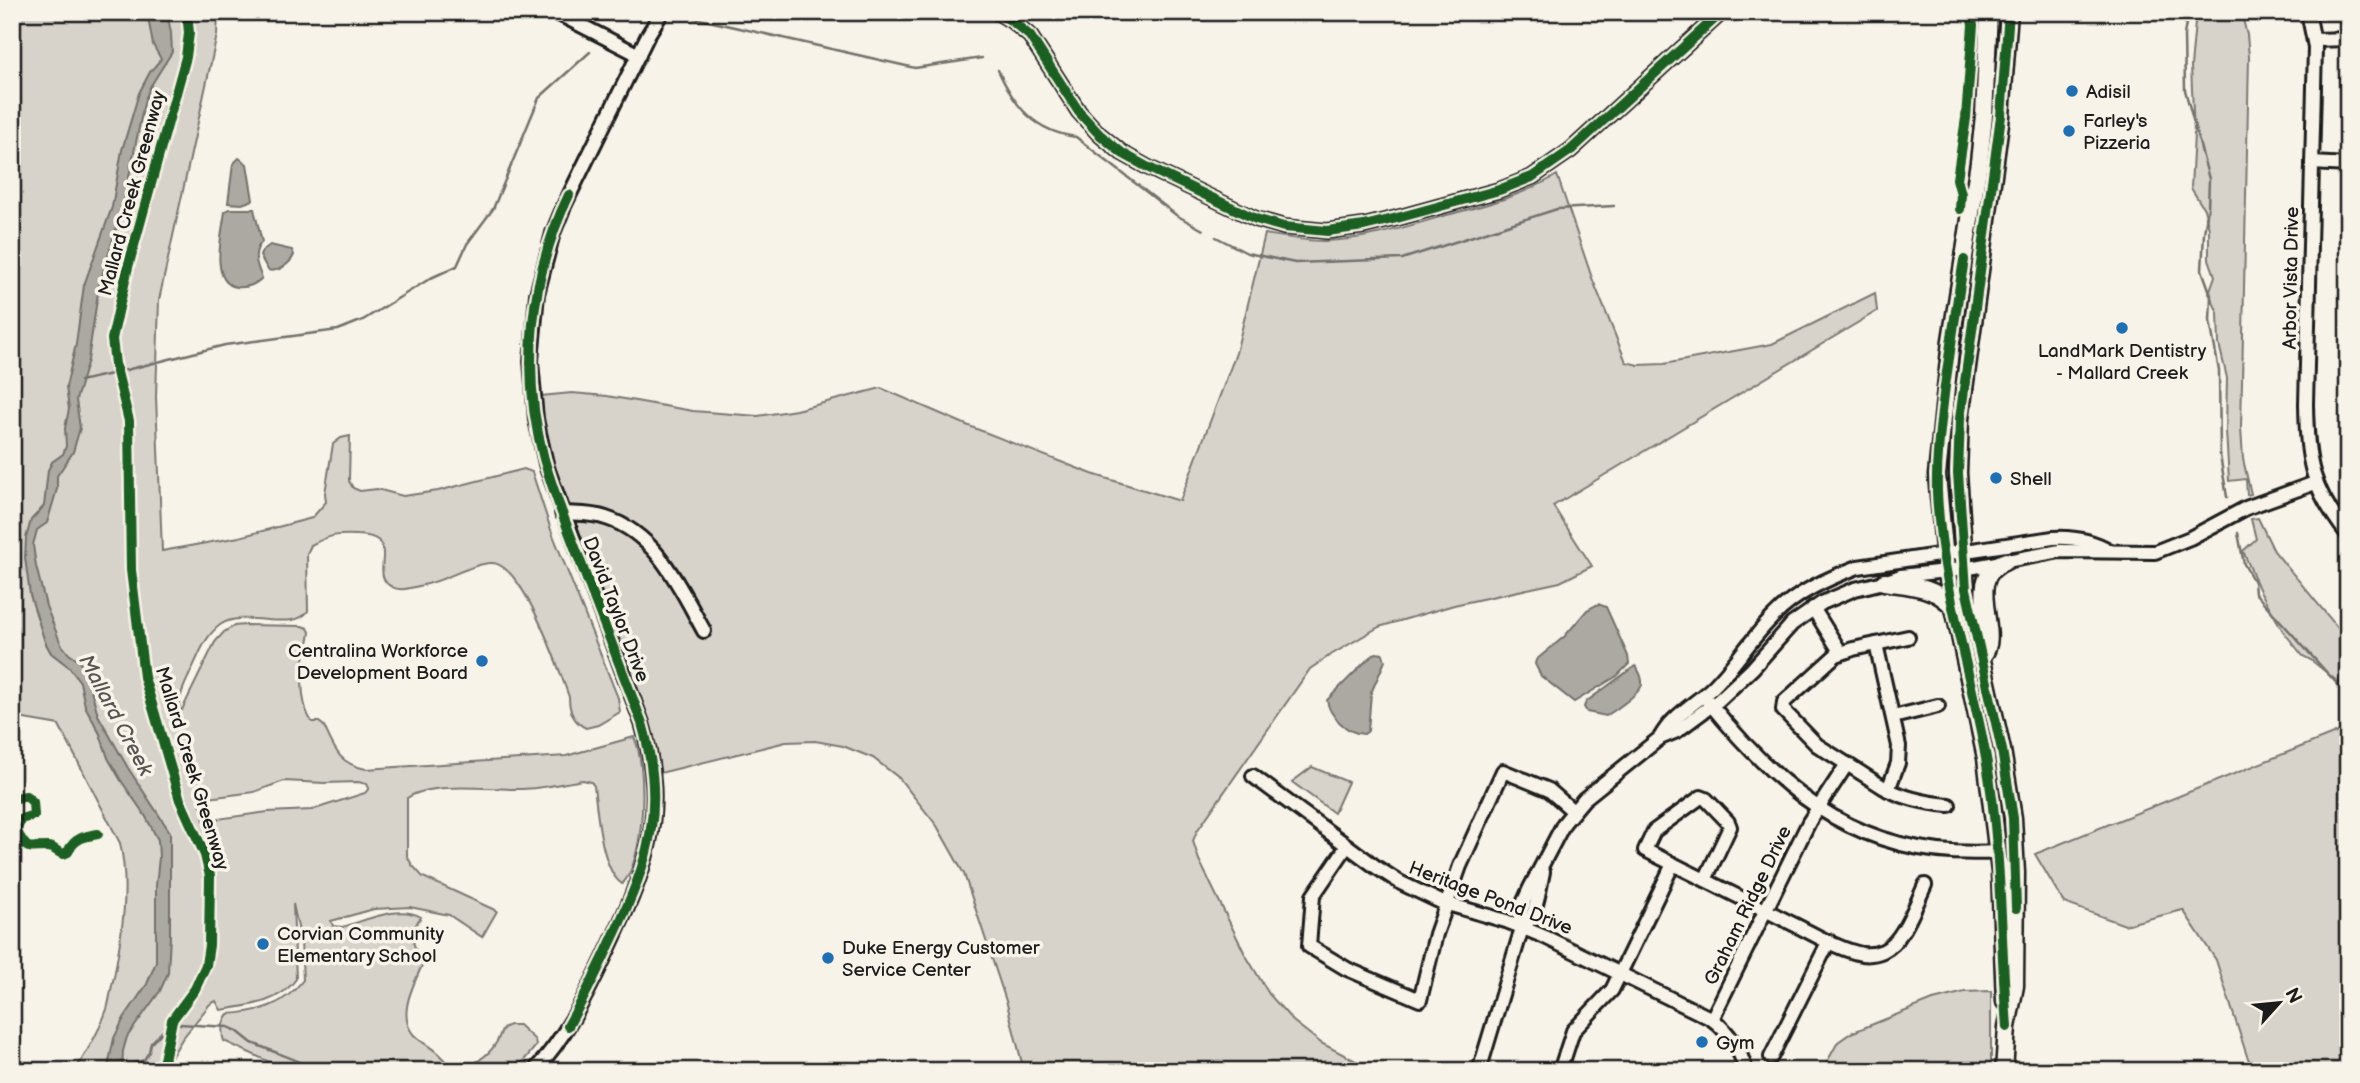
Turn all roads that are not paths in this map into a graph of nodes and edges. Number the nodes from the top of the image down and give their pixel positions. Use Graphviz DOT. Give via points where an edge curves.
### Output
graph roads {
  1 [pos="555,12"];
  2 [pos="662,12"];
  3 [pos="998,12"];
  4 [pos="1722,12"];
  5 [pos="1989,12"];
  6 [pos="2009,12"];
  7 [pos="2308,12"];
  8 [pos="2348,39"];
  9 [pos="2315,40"];
  10 [pos="639,55"];
  11 [pos="2312,163"];
  12 [pos="2348,166"];
  13 [pos="2315,483"];
  14 [pos="562,513"];
  15 [pos="2348,535"];
  16 [pos="2110,552"];
  17 [pos="1963,560"];
  18 [pos="2006,561"];
  19 [pos="1945,562"];
  20 [pos="1884,582"];
  21 [pos="1952,606"];
  22 [pos="1813,608"];
  23 [pos="704,631"];
  24 [pos="1908,636"];
  25 [pos="1876,644"];
  26 [pos="1841,653"];
  27 [pos="1981,657"];
  28 [pos="1704,695"];
  29 [pos="1712,705"];
  30 [pos="1938,706"];
  31 [pos="1893,717"];
  32 [pos="1660,738"];
  33 [pos="1847,764"];
  34 [pos="1253,776"];
  35 [pos="1888,790"];
  36 [pos="1949,805"];
  37 [pos="1818,809"];
  38 [pos="1573,811"];
  39 [pos="1347,846"];
  40 [pos="1998,852"];
  41 [pos="1674,864"];
  42 [pos="1705,880"];
  43 [pos="1925,885"];
  44 [pos="1447,903"];
  45 [pos="1766,910"];
  46 [pos="1522,928"];
  47 [pos="1829,941"];
  48 [pos="1621,973"];
  49 [pos="1712,1019"];
  50 [pos="2007,1027"];
  51 [pos="1772,1057"];
  52 [pos="534,1071"];
  53 [pos="1479,1071"];
  54 [pos="1560,1071"];
  55 [pos="1746,1071"];
  56 [pos="2004,1071"];
  1 -- 10 [label="street"];
  2 -- 10 [label="street, David Taylor Drive"];
  3 -- 4 [label="street" via="1030,36 1079,112 1122,153 1255,219 1293,229 1327,231 1397,218 1532,177 1571,150"];
  5 -- 19 [label="main road" via="1980,150 1938,450 1937,494"];
  6 -- 17 [label="main road" via="2001,116 1960,419"];
  7 -- 9 [label="street, Arbor Vista Drive"];
  8 -- 9 [label="street"];
  9 -- 11 [label="street, Arbor Vista Drive"];
  10 -- 14 [label="street, David Taylor Drive" via="564,206 537,294 531,360 534,407"];
  11 -- 12 [label="street"];
  11 -- 13 [label="street, Arbor Vista Drive" via="2306,404 2307,446"];
  13 -- 15 [label="street, Arbor Vista Drive"];
  13 -- 16 [label="street" via="2246,508 2155,552"];
  14 -- 23 [label="street" via="607,518 635,533 665,563"];
  14 -- 52 [label="street, David Taylor Drive" via="642,723 652,770 653,807 648,848 634,893 568,1026"];
  16 -- 17 [label="street" via="2099,544 2069,537"];
  16 -- 18 [label="street" via="2064,551"];
  17 -- 18 [label="street"];
  17 -- 19 [label="street"];
  17 -- 27 [label="main road"];
  18 -- 27 [label="main road" via="1987,577 1984,598 1989,646"];
  19 -- 20 [label="street"];
  19 -- 21 [label="main road"];
  19 -- 28 [label="street" via="1858,568 1799,595 1774,616"];
  20 -- 21 [label="main road" via="1930,590"];
  20 -- 22 [label="street"];
  21 -- 40 [label="main road" via="1986,758"];
  22 -- 26 [label="street"];
  22 -- 29 [label="street" via="1791,624"];
  24 -- 25 [label="street"];
  25 -- 26 [label="street"];
  25 -- 31 [label="street"];
  26 -- 33 [label="street" via="1782,707 1817,745"];
  27 -- 50 [label="main road" via="2013,818 2015,986"];
  28 -- 29 [label="street"];
  28 -- 32 [label="street"];
  29 -- 32 [label="street"];
  29 -- 37 [label="street" via="1771,771"];
  30 -- 31 [label="street"];
  31 -- 35 [label="street" via="1900,751"];
  32 -- 38 [label="street"];
  33 -- 35 [label="street"];
  33 -- 37 [label="street, Graham Ridge Drive"];
  34 -- 39 [label="street, Heritage Pond Drive"];
  35 -- 36 [label="street"];
  37 -- 40 [label="street" via="1907,846"];
  37 -- 45 [label="street, Graham Ridge Drive"];
  38 -- 44 [label="street" via="1549,790 1503,771"];
  38 -- 46 [label="street" via="1544,863 1532,915"];
  39 -- 44 [label="street, Heritage Pond Drive" via="1401,883"];
  39 -- 44 [label="street" via="1312,901 1309,946 1332,960 1420,1000"];
  40 -- 50 [label="main road"];
  41 -- 42 [label="street"];
  41 -- 42 [label="street" via="1645,850 1648,840 1657,828 1703,798 1730,827"];
  41 -- 48 [label="street"];
  42 -- 45 [label="street"];
  43 -- 47 [label="street" via="1900,934 1886,949 1863,954"];
  44 -- 46 [label="street, Heritage Pond Drive"];
  45 -- 47 [label="street"];
  45 -- 49 [label="street, Graham Ridge Drive"];
  46 -- 48 [label="street, Heritage Pond Drive"];
  46 -- 53 [label="street"];
  47 -- 51 [label="street"];
  48 -- 49 [label="street, Heritage Pond Drive"];
  48 -- 54 [label="street" via="1607,997 1573,1031"];
  49 -- 55 [label="street, Heritage Pond Drive" via="1732,1040"];
  50 -- 56 [label="main road"];
}
